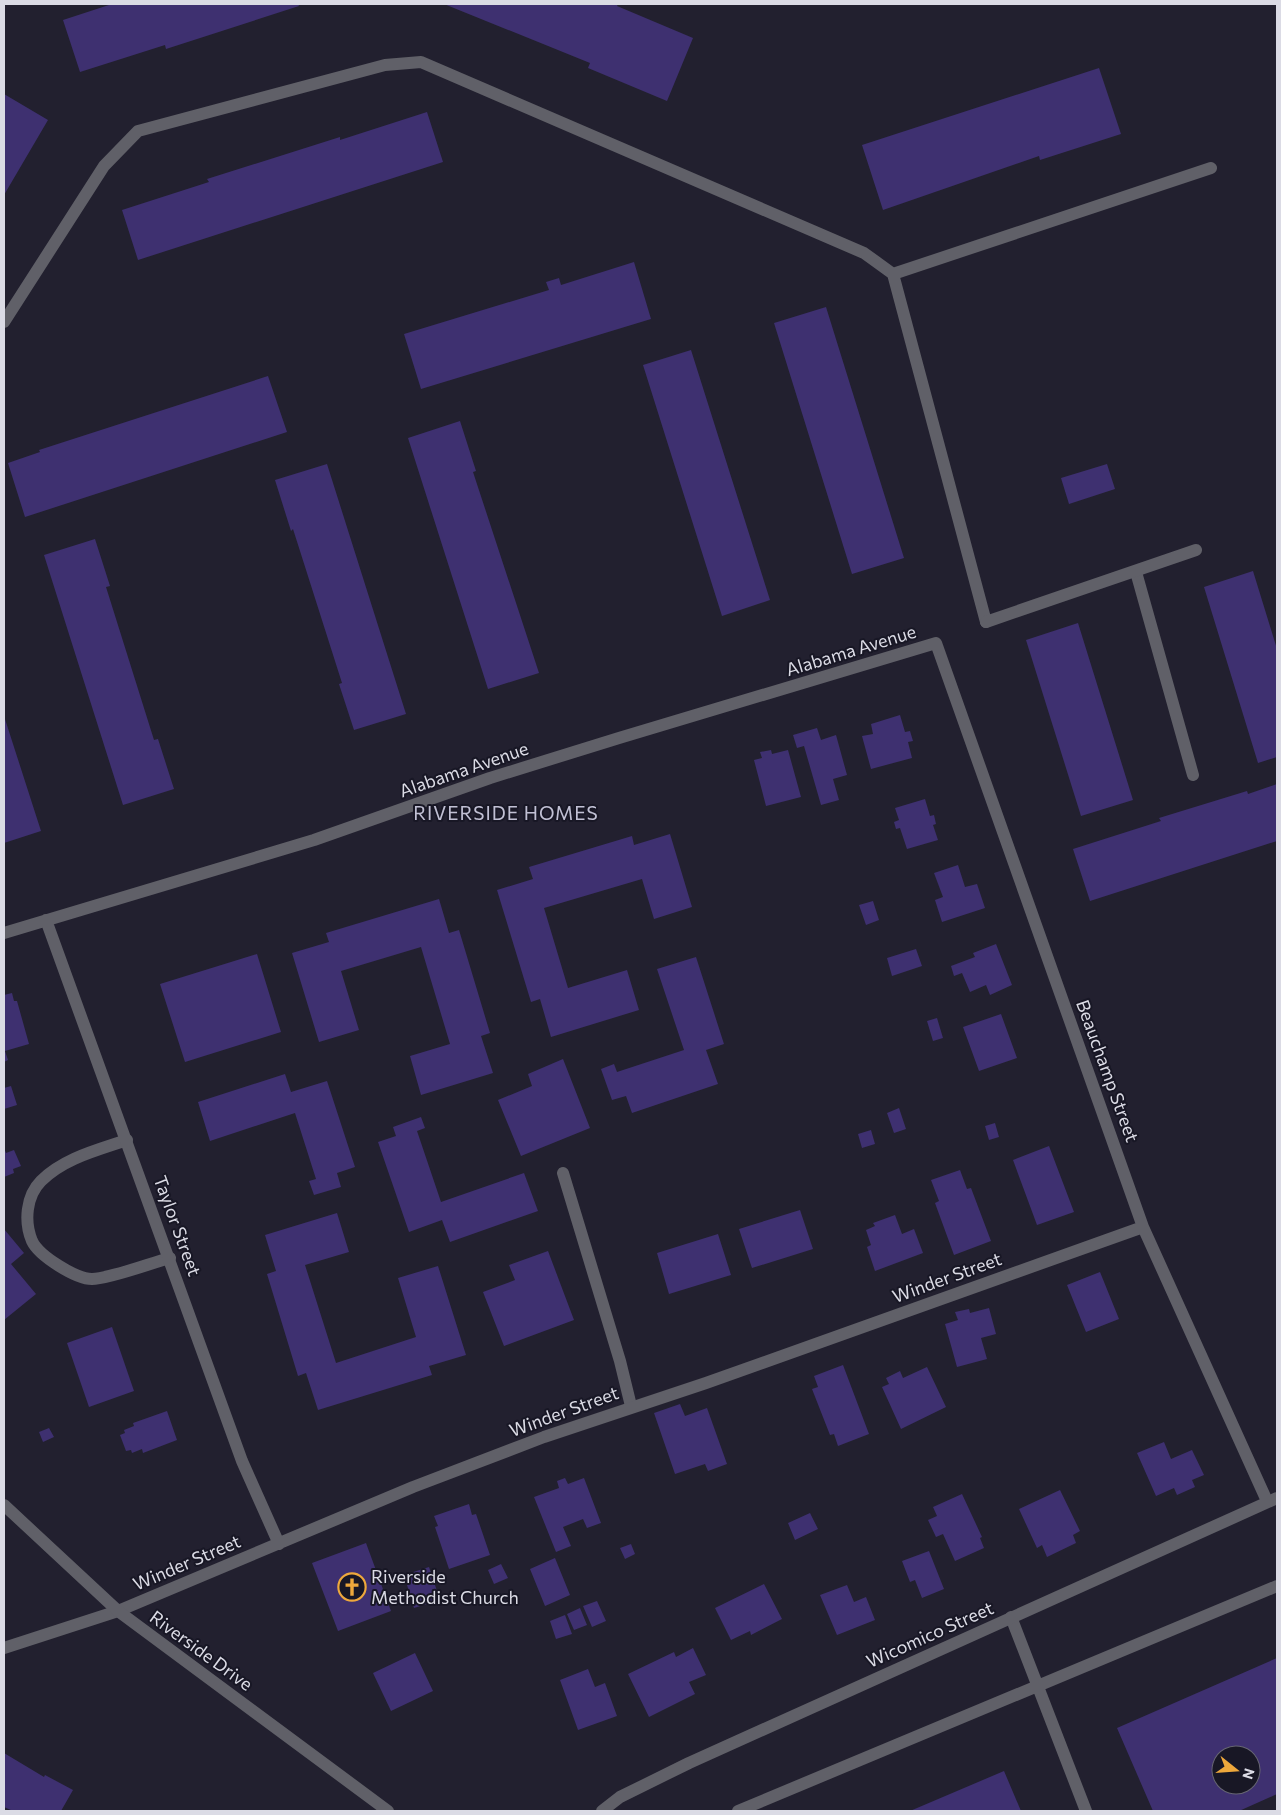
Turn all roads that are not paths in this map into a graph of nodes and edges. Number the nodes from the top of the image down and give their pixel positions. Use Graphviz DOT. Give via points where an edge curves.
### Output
graph roads {
  1 [pos="1212,168"];
  2 [pos="893,274"];
  3 [pos="4,322"];
  4 [pos="1196,550"];
  5 [pos="1136,572"];
  6 [pos="936,643"];
  7 [pos="1194,775"];
  8 [pos="46,920"];
  9 [pos="4,933"];
  10 [pos="127,1140"];
  11 [pos="563,1174"];
  12 [pos="1143,1227"];
  13 [pos="170,1258"];
  14 [pos="631,1406"];
  15 [pos="1272,1500"];
  16 [pos="4,1505"];
  17 [pos="279,1544"];
  18 [pos="1277,1586"];
  19 [pos="118,1611"];
  20 [pos="1011,1617"];
  21 [pos="4,1648"];
  22 [pos="1038,1686"];
  23 [pos="388,1811"];
  24 [pos="602,1811"];
  25 [pos="738,1811"];
  26 [pos="1086,1811"];
  1 -- 2 [label="street"];
  2 -- 3 [label="street" via="864,253 421,62 385,65 138,131 104,166"];
  2 -- 5 [label="street" via="986,622"];
  4 -- 5 [label="street"];
  5 -- 7 [label="street"];
  6 -- 8 [label="street, Alabama Avenue" via="554,758 314,840"];
  6 -- 12 [label="street, Beauchamp Street"];
  8 -- 9 [label="street, Alabama Avenue"];
  8 -- 10 [label="street, Taylor Street"];
  10 -- 13 [label="street, Taylor Street"];
  10 -- 13 [label="street" via="55,1168 39,1182 29,1201 27,1220 33,1243 69,1273 92,1279"];
  11 -- 14 [label="street"];
  12 -- 14 [label="street, Winder Street"];
  12 -- 15 [label="street, Beauchamp Street"];
  13 -- 17 [label="street, Taylor Street" via="242,1461"];
  14 -- 17 [label="street, Winder Street" via="413,1486"];
  15 -- 20 [label="street, Wicomico Street"];
  16 -- 19 [label="street, Riverside Drive"];
  17 -- 19 [label="street, Winder Street"];
  18 -- 22 [label="street"];
  19 -- 21 [label="street, Winder Street"];
  19 -- 23 [label="street, Riverside Drive"];
  20 -- 22 [label="street"];
  20 -- 24 [label="street, Wicomico Street" via="689,1763 620,1797"];
  22 -- 25 [label="street"];
  22 -- 26 [label="street"];
}
